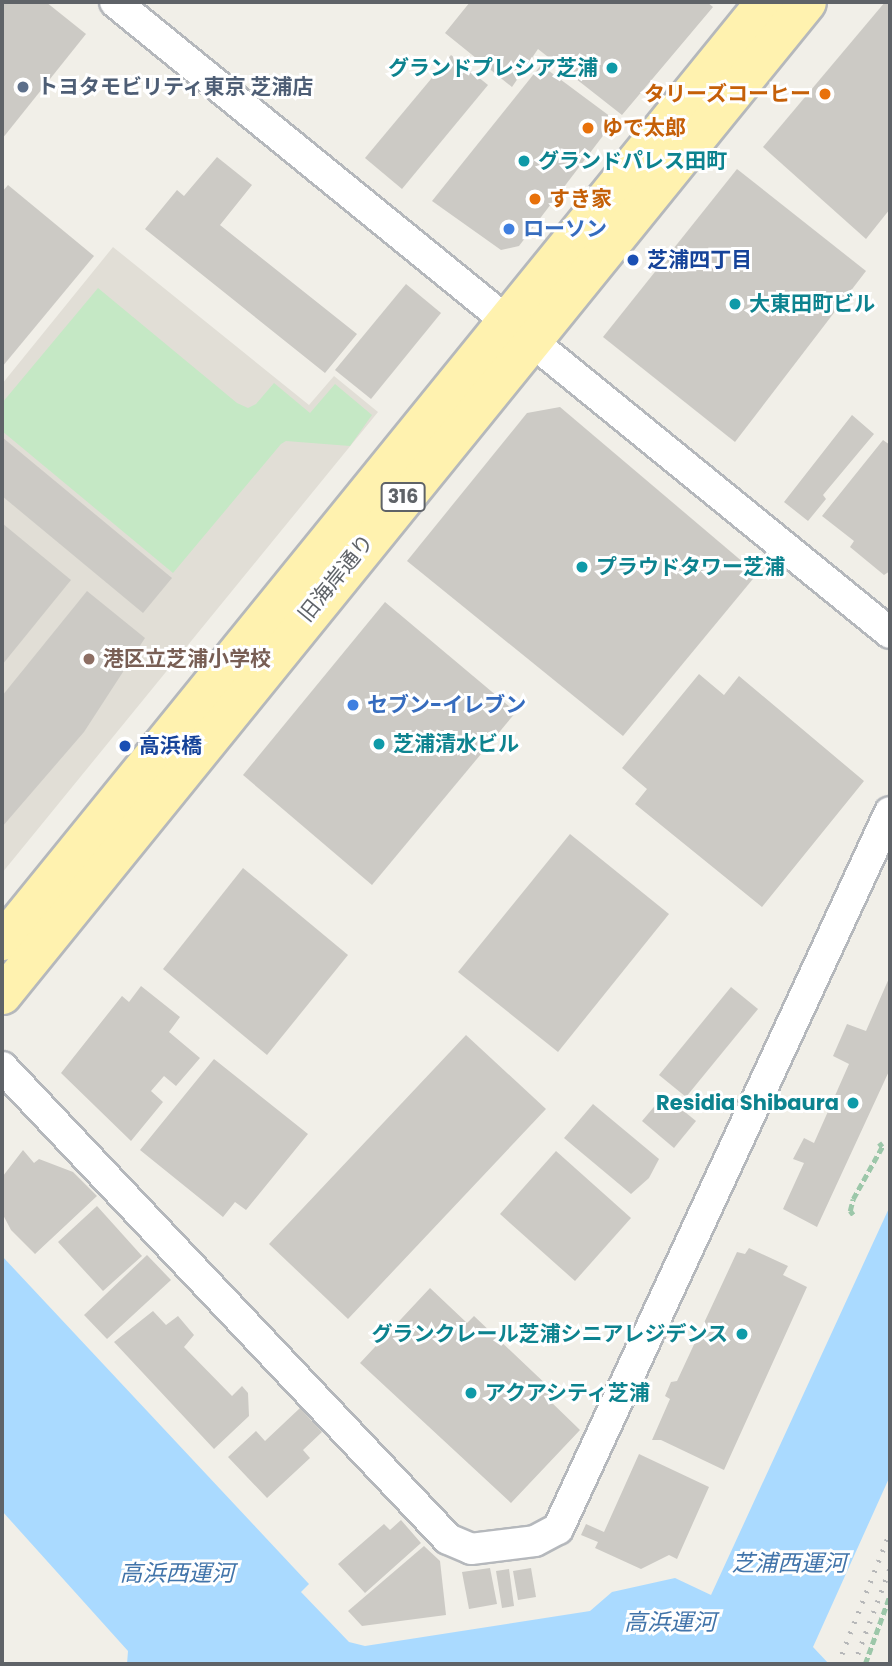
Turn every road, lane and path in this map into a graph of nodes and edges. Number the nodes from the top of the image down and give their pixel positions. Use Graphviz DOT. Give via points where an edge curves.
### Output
graph roads {
  1 [pos="115,2"];
  2 [pos="764,2"];
  3 [pos="807,2"];
  4 [pos="519,329"];
  5 [pos="890,634"];
  6 [pos="890,812"];
  7 [pos="2,941"];
  8 [pos="2,995"];
  9 [pos="2,1067"];
  10 [pos="879,1143"];
  11 [pos="853,1215"];
  12 [pos="890,1595"];
  13 [pos="865,1664"];
  1 -- 4 [label="street"];
  2 -- 4 [label="main road, 旧海岸通り / 316"];
  3 -- 4 [label="main road, 旧海岸通り / 316"];
  4 -- 5 [label="street"];
  4 -- 7 [label="main road, 旧海岸通り / 316"];
  4 -- 8 [label="main road, 旧海岸通り / 316"];
  6 -- 9 [label="street" via="558,1529 535,1541 471,1549 448,1539"];
  10 -- 11 [label="path" via="882,1147 853,1199"];
  12 -- 13 [label="path"];
}
